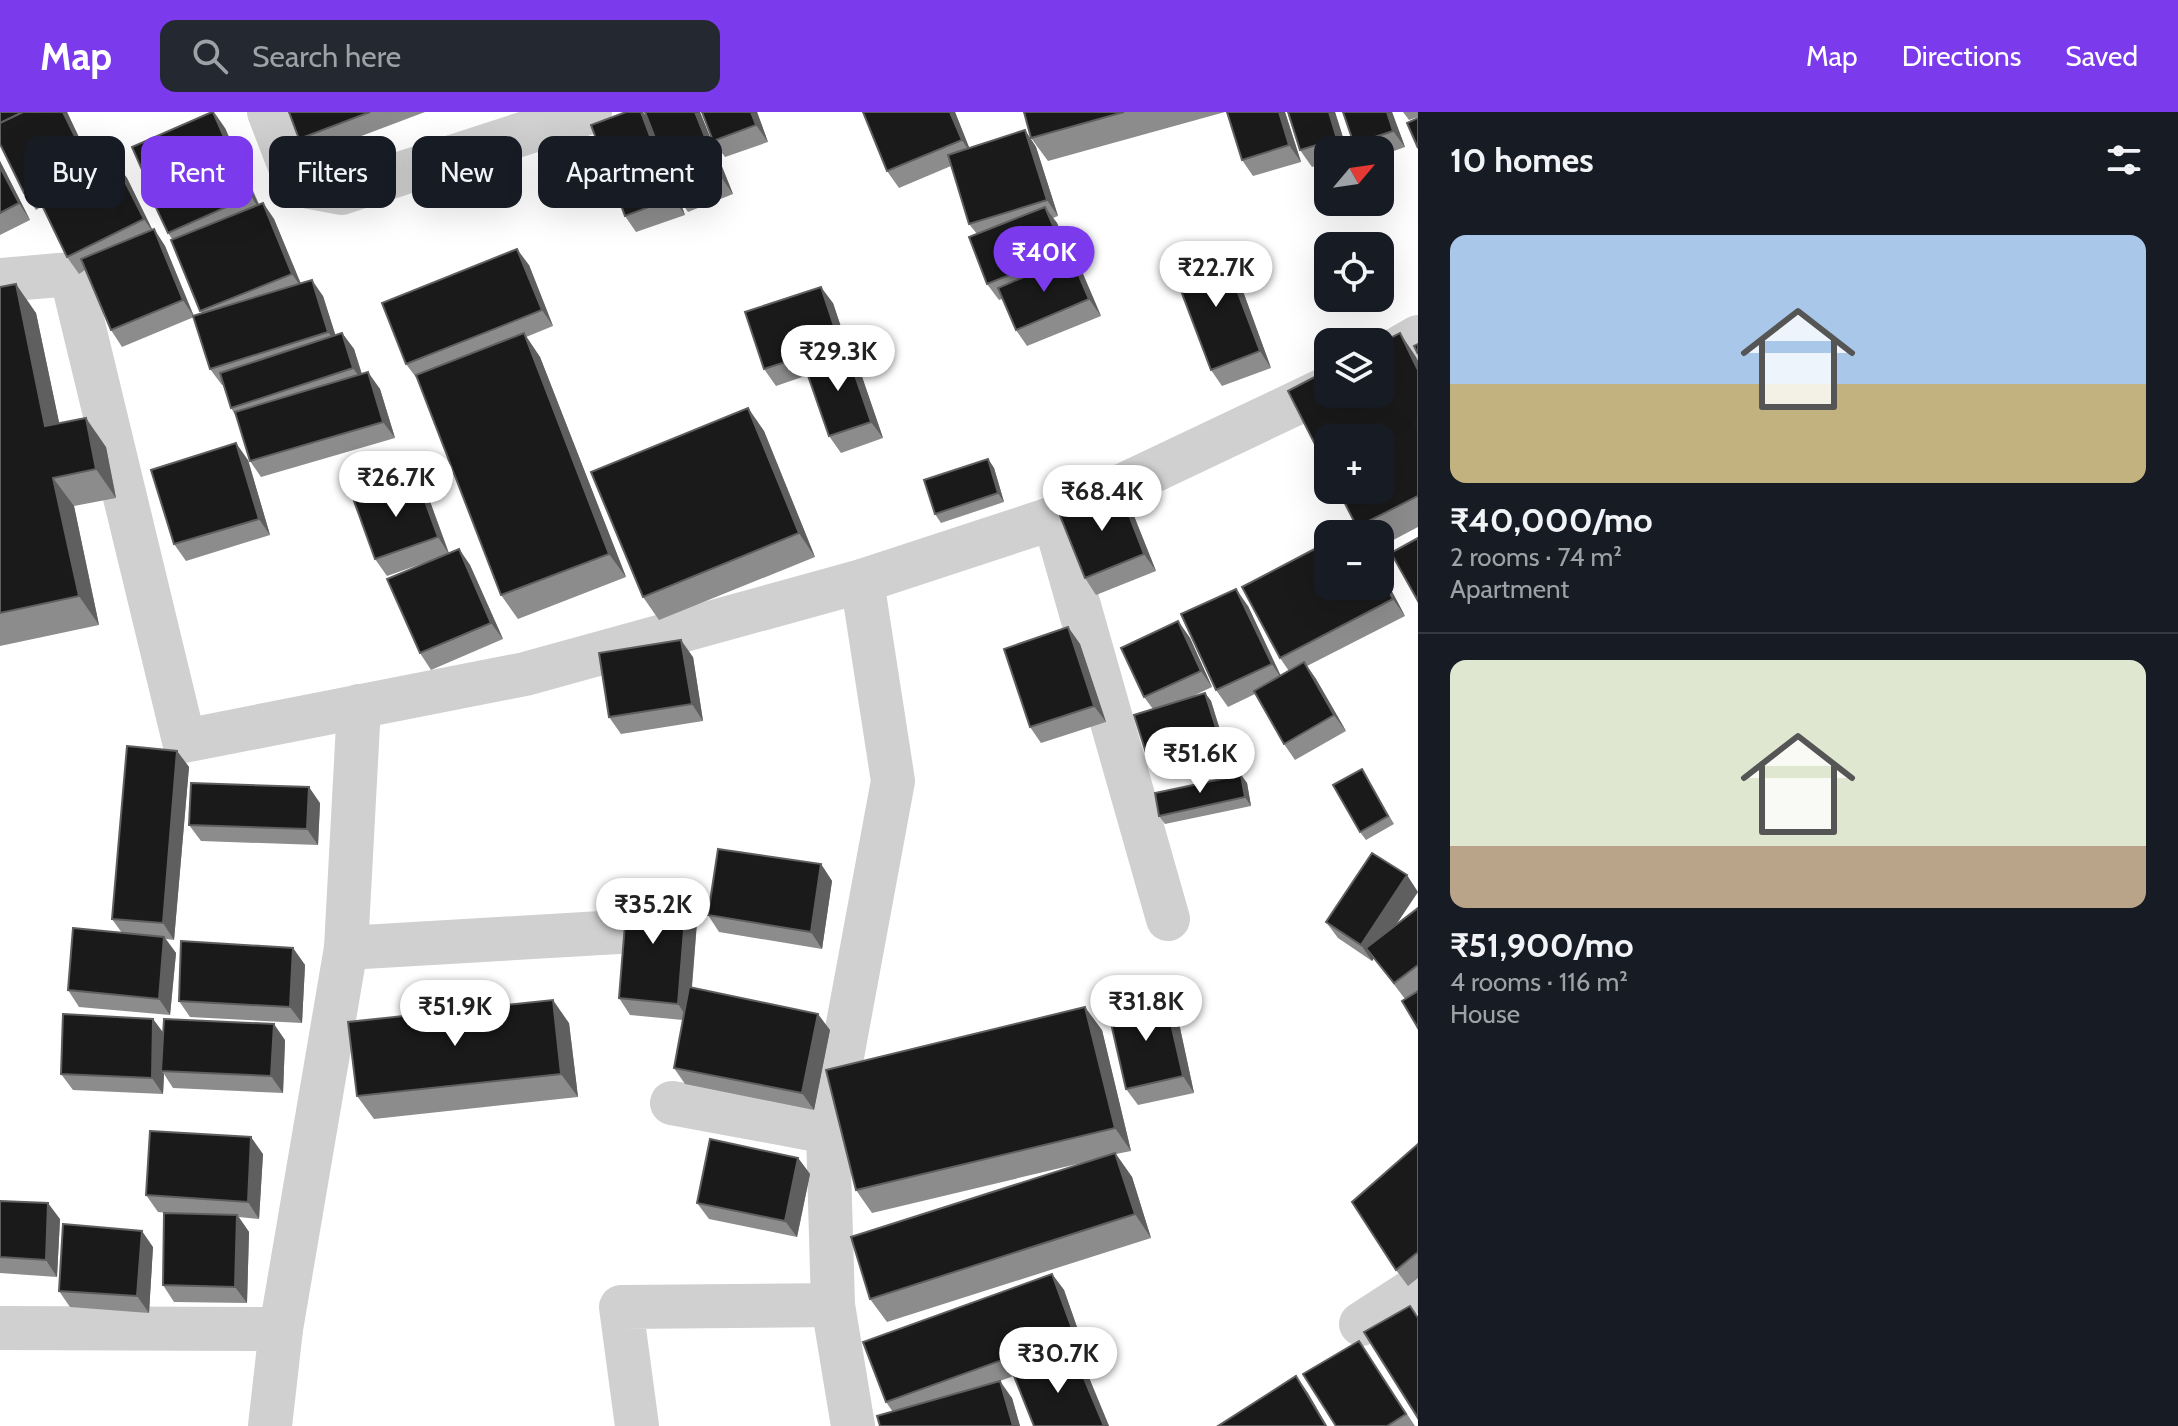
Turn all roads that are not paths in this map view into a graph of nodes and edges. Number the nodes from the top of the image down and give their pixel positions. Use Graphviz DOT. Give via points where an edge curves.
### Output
graph roads {
  1 [pos="269,112"];
  2 [pos="590,112"];
  3 [pos="0,280"];
  4 [pos="1418,337"];
  5 [pos="1394,351"];
  6 [pos="1311,396"];
  7 [pos="1314,441"];
  8 [pos="1054,518"];
  9 [pos="862,581"];
  10 [pos="359,706"];
  11 [pos="1168,919"];
  12 [pos="618,932"];
  13 [pos="346,948"];
  14 [pos="672,1103"];
  15 [pos="828,1132"];
  16 [pos="1416,1293"];
  17 [pos="833,1305"];
  18 [pos="1361,1324"];
  19 [pos="0,1328"];
  20 [pos="281,1329"];
  21 [pos="270,1426"];
  22 [pos="637,1426"];
  23 [pos="853,1426"];
  1 -- 2 [label="street" via="289,164 309,187 341,193"];
  3 -- 10 [label="street" via="71,274 184,741"];
  4 -- 5 [label="street"];
  6 -- 7 [label="street"];
  6 -- 8 [label="street"];
  8 -- 9 [label="street"];
  8 -- 11 [label="street"];
  9 -- 10 [label="street" via="525,674"];
  9 -- 15 [label="street" via="893,781"];
  10 -- 13 [label="street"];
  12 -- 13 [label="street"];
  13 -- 20 [label="street"];
  14 -- 15 [label="street"];
  15 -- 17 [label="street"];
  16 -- 18 [label="street"];
  17 -- 22 [label="street" via="621,1307"];
  17 -- 23 [label="street"];
  19 -- 20 [label="street"];
  20 -- 21 [label="street"];
}
